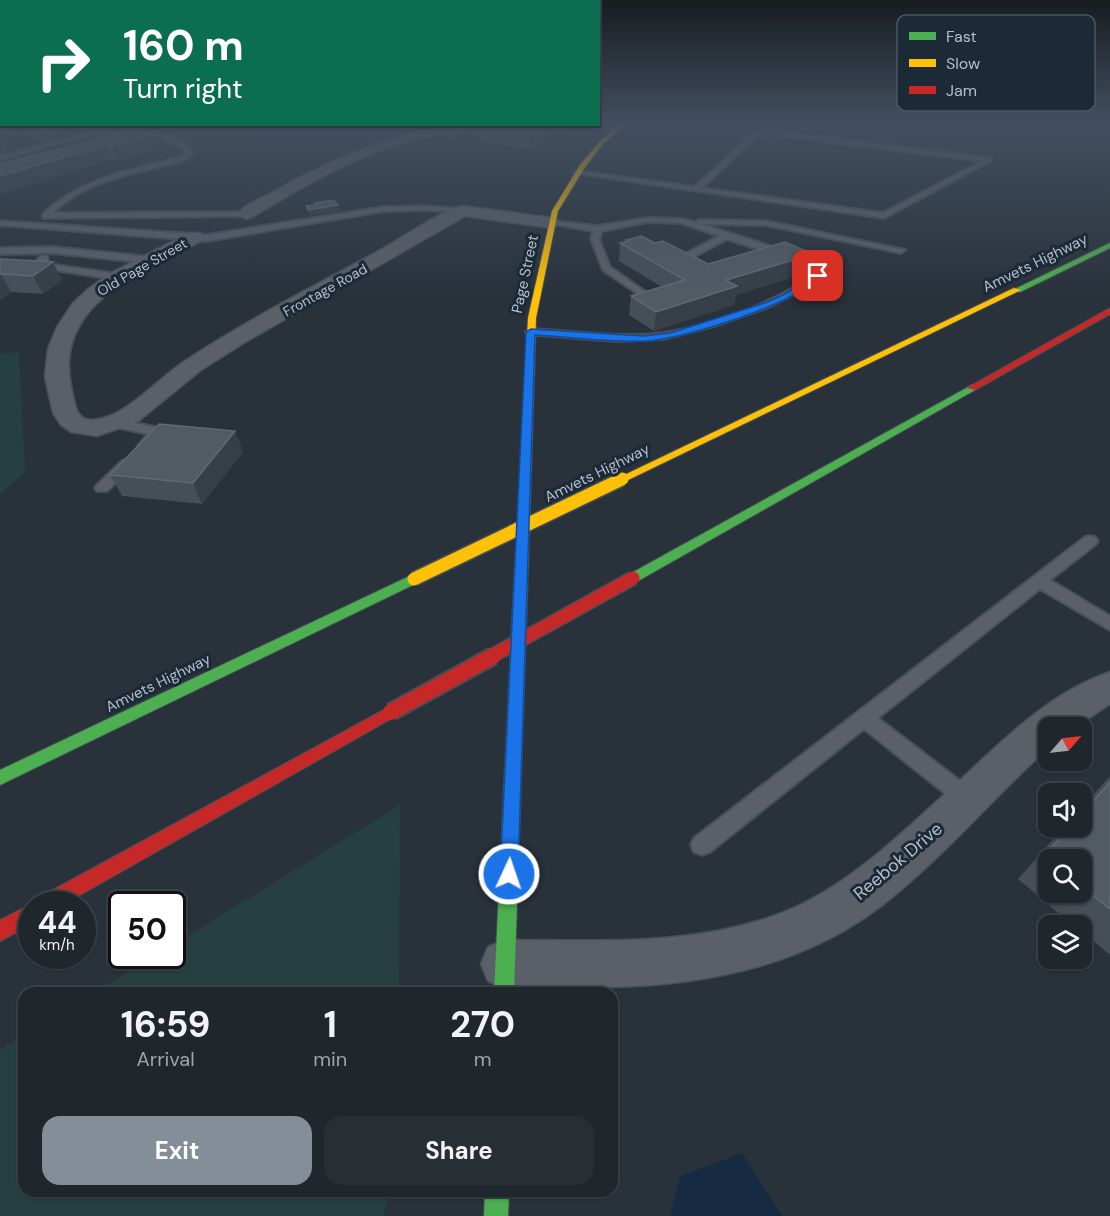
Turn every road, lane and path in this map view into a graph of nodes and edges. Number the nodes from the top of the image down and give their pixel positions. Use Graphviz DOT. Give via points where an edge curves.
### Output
graph roads {
  1 [pos="106,181"];
  2 [pos="310,181"];
  3 [pos="573,181"];
  4 [pos="636,181"];
  5 [pos="706,181"];
  6 [pos="950,181"];
  7 [pos="697,189"];
  8 [pos="462,211"];
  9 [pos="0,214"];
  10 [pos="246,214"];
  11 [pos="46,216"];
  12 [pos="688,222"];
  13 [pos="0,223"];
  14 [pos="553,223"];
  15 [pos="598,229"];
  16 [pos="726,236"];
  17 [pos="195,237"];
  18 [pos="1110,245"];
  19 [pos="901,249"];
  20 [pos="53,250"];
  21 [pos="0,251"];
  22 [pos="682,259"];
  23 [pos="150,260"];
  24 [pos="118,278"];
  25 [pos="644,295"];
  26 [pos="1110,311"];
  27 [pos="531,332"];
  28 [pos="114,423"];
  29 [pos="102,488"];
  30 [pos="1090,541"];
  31 [pos="1039,581"];
  32 [pos="1110,624"];
  33 [pos="1110,687"];
  34 [pos="864,718"];
  35 [pos="0,778"];
  36 [pos="969,800"];
  37 [pos="702,845"];
  38 [pos="70,891"];
  39 [pos="18,921"];
  40 [pos="0,931"];
  41 [pos="505,979"];
  42 [pos="497,1197"];
  43 [pos="496,1216"];
  1 -- 11 [label="lane" via="91,185"];
  2 -- 10 [label="street"];
  3 -- 14 [label="main road, Page Street" via="555,211"];
  4 -- 7 [label="lane"];
  5 -- 7 [label="lane"];
  6 -- 7 [label="lane" via="884,216"];
  8 -- 14 [label="street"];
  8 -- 17 [label="lane" via="384,209"];
  8 -- 28 [label="street, Frontage Road" via="234,339 193,365 139,410"];
  9 -- 11 [label="lane"];
  10 -- 11 [label="lane"];
  12 -- 15 [label="lane" via="657,219"];
  12 -- 16 [label="lane"];
  12 -- 19 [label="lane" via="766,223"];
  13 -- 17 [label="lane"];
  14 -- 15 [label="lane"];
  14 -- 27 [label="main road, Page Street"];
  15 -- 25 [label="lane" via="595,239 606,268"];
  16 -- 22 [label="lane"];
  16 -- 27 [label="lane" via="783,255 820,274 768,305 671,335 644,338"];
  17 -- 23 [label="street, Old Page Street"];
  18 -- 35 [label="main road, Amvets Highway, bridge"];
  20 -- 21 [label="lane"];
  20 -- 23 [label="lane"];
  20 -- 24 [label="lane" via="42,260 46,266"];
  23 -- 24 [label="street, Old Page Street"];
  24 -- 28 [label="street, Old Page Street" via="80,307 59,349 57,377 70,420 80,427"];
  26 -- 38 [label="main road, bridge"];
  27 -- 41 [label="main road, Page Street"];
  28 -- 29 [label="lane" via="155,433"];
  30 -- 31 [label="lane"];
  31 -- 32 [label="lane"];
  31 -- 34 [label="lane"];
  33 -- 36 [label="street, Reebok Drive" via="1068,708"];
  34 -- 36 [label="lane"];
  34 -- 37 [label="lane"];
  36 -- 41 [label="street, Reebok Drive" via="876,883 820,920 790,933 725,952"];
  39 -- 40 [label="main road"];
  42 -- 43 [label="main road"];
}
